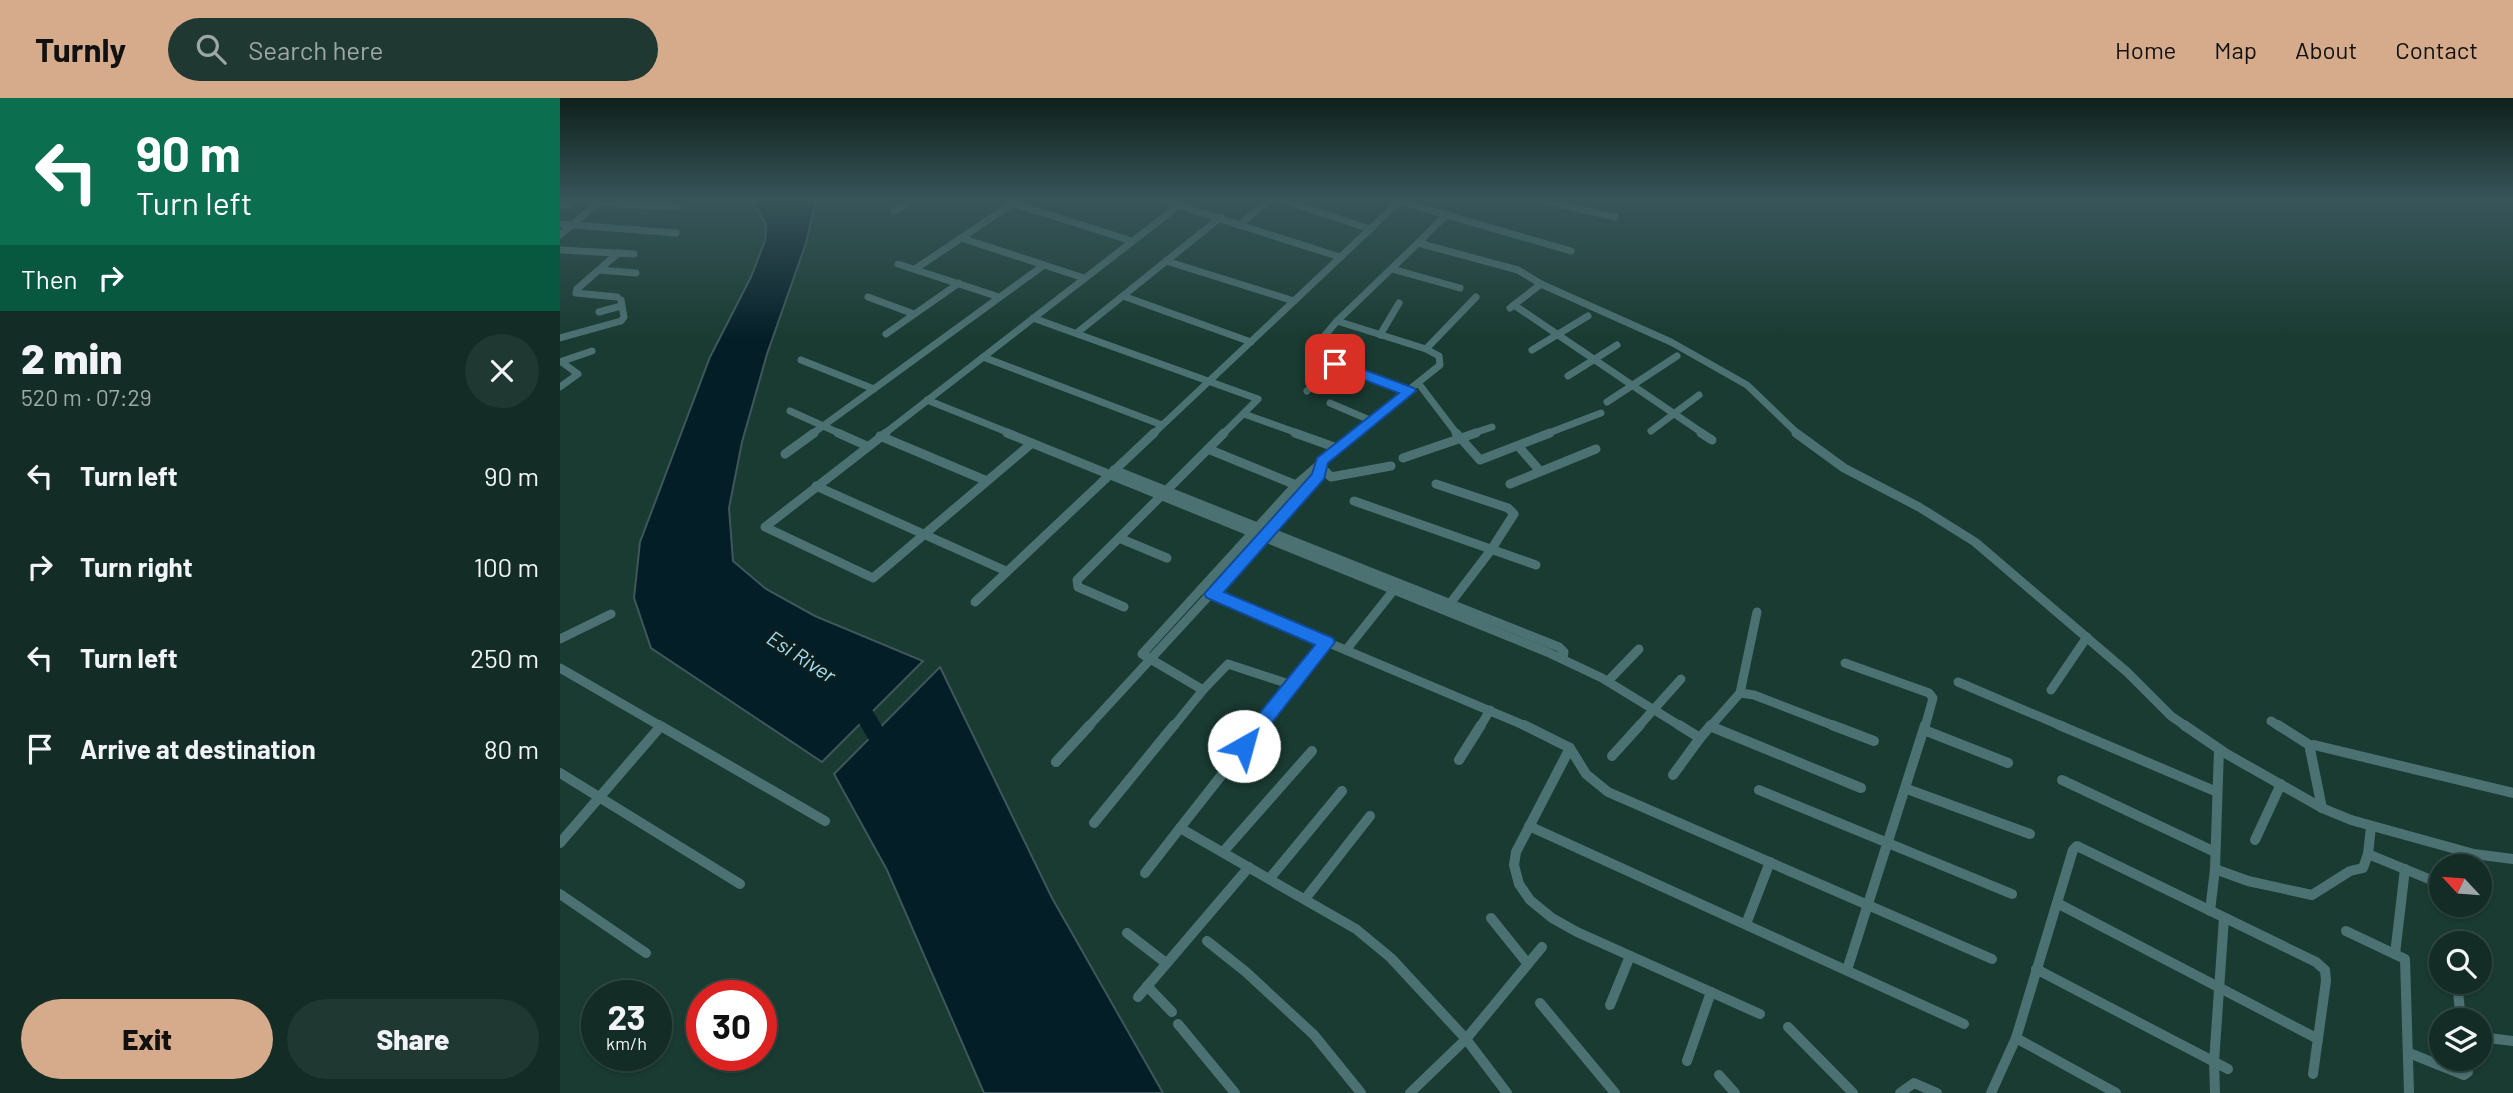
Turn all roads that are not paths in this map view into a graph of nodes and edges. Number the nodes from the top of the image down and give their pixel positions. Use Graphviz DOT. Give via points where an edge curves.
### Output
graph roads {
  1 [pos="948,246"];
  2 [pos="987,246"];
  3 [pos="1125,246"];
  4 [pos="1184,246"];
  5 [pos="1315,246"];
  6 [pos="1351,246"];
  7 [pos="1415,246"];
  8 [pos="1431,246"];
  9 [pos="1555,246"];
  10 [pos="560,250"];
  11 [pos="1571,251"];
  12 [pos="618,253"];
  13 [pos="634,254"];
  14 [pos="1342,255"];
  15 [pos="1166,261"];
  16 [pos="898,264"];
  17 [pos="1044,265"];
  18 [pos="915,269"];
  19 [pos="1392,269"];
  20 [pos="599,270"];
  21 [pos="636,273"];
  22 [pos="1084,278"];
  23 [pos="959,284"];
  24 [pos="1541,284"];
  25 [pos="1460,288"];
  26 [pos="1123,296"];
  27 [pos="868,297"];
  28 [pos="1476,297"];
  29 [pos="999,298"];
  30 [pos="620,301"];
  31 [pos="1294,301"];
  32 [pos="1399,303"];
  33 [pos="599,312"];
  34 [pos="914,314"];
  35 [pos="1588,316"];
  36 [pos="1033,318"];
  37 [pos="1337,321"];
  38 [pos="1078,332"];
  39 [pos="886,334"];
  40 [pos="1380,335"];
  41 [pos="1558,335"];
  42 [pos="560,338"];
  43 [pos="1251,342"];
  44 [pos="1617,345"];
  45 [pos="1426,349"];
  46 [pos="1532,350"];
  47 [pos="592,351"];
  48 [pos="1677,356"];
  49 [pos="983,357"];
  50 [pos="801,360"];
  51 [pos="1595,360"];
  52 [pos="561,362"];
  53 [pos="1335,364"];
  54 [pos="1568,376"];
  55 [pos="1209,382"];
  56 [pos="1419,384"];
  57 [pos="1633,386"];
  58 [pos="560,387"];
  59 [pos="874,389"];
  60 [pos="1307,391"];
  61 [pos="1409,391"];
  62 [pos="1699,395"];
  63 [pos="927,400"];
  64 [pos="1608,402"];
  65 [pos="1330,403"];
  66 [pos="790,411"];
  67 [pos="1601,413"];
  68 [pos="1674,413"];
  69 [pos="1244,414"];
  70 [pos="1372,421"];
  71 [pos="1162,425"];
  72 [pos="823,426"];
  73 [pos="1492,427"];
  74 [pos="1651,431"];
  75 [pos="880,436"];
  76 [pos="1462,438"];
  77 [pos="1712,440"];
  78 [pos="1032,443"];
  79 [pos="867,446"];
  80 [pos="1519,447"];
  81 [pos="1337,448"];
  82 [pos="1208,449"];
  83 [pos="1596,449"];
  84 [pos="785,454"];
  85 [pos="1404,458"];
  86 [pos="1322,465"];
  87 [pos="1391,466"];
  88 [pos="1540,471"];
  89 [pos="1111,472"];
  90 [pos="987,481"];
  91 [pos="1436,484"];
  92 [pos="1510,484"];
  93 [pos="1296,485"];
  94 [pos="816,486"];
  95 [pos="1163,493"];
  96 [pos="1354,501"];
  97 [pos="1255,530"];
  98 [pos="1265,534"];
  99 [pos="923,536"];
  100 [pos="1119,538"];
  101 [pos="1491,550"];
  102 [pos="1167,558"];
  103 [pos="1536,565"];
  104 [pos="1006,571"];
  105 [pos="1397,586"];
  106 [pos="1201,589"];
  107 [pos="1212,594"];
  108 [pos="975,602"];
  109 [pos="1448,606"];
  110 [pos="1124,607"];
  111 [pos="1756,611"];
  112 [pos="611,614"];
  113 [pos="2087,637"];
  114 [pos="560,639"];
  115 [pos="1327,642"];
  116 [pos="1639,649"];
  117 [pos="1346,650"];
  118 [pos="1151,659"];
  119 [pos="1845,663"];
  120 [pos="560,668"];
  121 [pos="1681,679"];
  122 [pos="1608,681"];
  123 [pos="1958,682"];
  124 [pos="1292,685"];
  125 [pos="1203,690"];
  126 [pos="2051,690"];
  127 [pos="1740,692"];
  128 [pos="1490,710"];
  129 [pos="1655,710"];
  130 [pos="2271,721"];
  131 [pos="1710,726"];
  132 [pos="660,727"];
  133 [pos="1924,730"];
  134 [pos="1700,738"];
  135 [pos="1874,741"];
  136 [pos="2311,746"];
  137 [pos="1570,748"];
  138 [pos="2219,749"];
  139 [pos="1312,751"];
  140 [pos="1612,756"];
  141 [pos="1459,760"];
  142 [pos="1056,762"];
  143 [pos="2008,763"];
  144 [pos="560,773"];
  145 [pos="1673,775"];
  146 [pos="2062,780"];
  147 [pos="2281,784"];
  148 [pos="1861,788"];
  149 [pos="1908,789"];
  150 [pos="1759,790"];
  151 [pos="1342,791"];
  152 [pos="2217,792"];
  153 [pos="2513,793"];
  154 [pos="599,797"];
  155 [pos="2322,808"];
  156 [pos="1370,816"];
  157 [pos="825,821"];
  158 [pos="1094,822"];
  159 [pos="1529,826"];
  160 [pos="2371,827"];
  161 [pos="1180,828"];
  162 [pos="2029,834"];
  163 [pos="2255,841"];
  164 [pos="560,843"];
  165 [pos="1887,845"];
  166 [pos="1223,852"];
  167 [pos="2215,852"];
  168 [pos="2368,854"];
  169 [pos="2456,854"];
  170 [pos="2513,859"];
  171 [pos="2492,860"];
  172 [pos="1770,862"];
  173 [pos="1249,867"];
  174 [pos="2214,869"];
  175 [pos="2405,869"];
  176 [pos="1145,873"];
  177 [pos="1270,878"];
  178 [pos="2429,879"];
  179 [pos="740,884"];
  180 [pos="560,894"];
  181 [pos="2012,894"];
  182 [pos="1305,900"];
  183 [pos="2057,903"];
  184 [pos="1867,904"];
  185 [pos="2210,911"];
  186 [pos="1492,918"];
  187 [pos="2224,918"];
  188 [pos="1746,924"];
  189 [pos="2346,930"];
  190 [pos="1127,933"];
  191 [pos="1207,942"];
  192 [pos="1542,947"];
  193 [pos="646,953"];
  194 [pos="2395,954"];
  195 [pos="1630,956"];
  196 [pos="1992,959"];
  197 [pos="1167,963"];
  198 [pos="1528,964"];
  199 [pos="2036,969"];
  200 [pos="1847,970"];
  201 [pos="1147,986"];
  202 [pos="2219,987"];
  203 [pos="1711,992"];
  204 [pos="1138,997"];
  205 [pos="1540,1003"];
  206 [pos="1610,1005"];
  207 [pos="1760,1014"];
  208 [pos="1964,1024"];
  209 [pos="1788,1027"];
  210 [pos="2016,1038"];
  211 [pos="2318,1038"];
  212 [pos="2492,1038"];
  213 [pos="1466,1039"];
  214 [pos="2513,1041"];
  215 [pos="2409,1053"];
  216 [pos="1687,1061"];
  217 [pos="2429,1061"];
  218 [pos="2214,1062"];
  219 [pos="2228,1069"];
  220 [pos="2313,1074"];
  221 [pos="1719,1075"];
  222 [pos="1235,1093"];
  223 [pos="1361,1093"];
  224 [pos="1410,1093"];
  225 [pos="1507,1093"];
  226 [pos="1615,1093"];
  227 [pos="1735,1093"];
  228 [pos="1853,1093"];
  229 [pos="1900,1093"];
  230 [pos="1937,1093"];
  231 [pos="1991,1093"];
  232 [pos="2116,1093"];
  233 [pos="2215,1093"];
  234 [pos="2409,1093"];
  1 -- 18 [label="street"];
  2 -- 17 [label="street"];
  3 -- 22 [label="street"];
  4 -- 15 [label="street"];
  5 -- 14 [label="street"];
  6 -- 14 [label="street"];
  7 -- 19 [label="street"];
  8 -- 24 [label="street" via="1518,270"];
  9 -- 11 [label="street"];
  10 -- 12 [label="street"];
  12 -- 13 [label="street"];
  12 -- 20 [label="street"];
  14 -- 31 [label="street"];
  15 -- 26 [label="street"];
  15 -- 31 [label="street"];
  16 -- 18 [label="street"];
  17 -- 22 [label="street"];
  17 -- 29 [label="street"];
  18 -- 23 [label="street"];
  19 -- 25 [label="street"];
  19 -- 37 [label="street"];
  20 -- 21 [label="street"];
  20 -- 30 [label="street" via="576,293"];
  22 -- 36 [label="street"];
  23 -- 29 [label="street"];
  23 -- 34 [label="street"];
  24 -- 41 [label="street" via="1512,306"];
  24 -- 113 [label="street" via="1671,342 1747,385 1800,436 1844,468 1975,542"];
  26 -- 38 [label="street"];
  26 -- 43 [label="street"];
  27 -- 34 [label="street"];
  28 -- 45 [label="street"];
  29 -- 59 [label="street"];
  30 -- 33 [label="street"];
  30 -- 42 [label="street" via="624,317 618,322"];
  31 -- 43 [label="street"];
  32 -- 40 [label="street"];
  34 -- 39 [label="street"];
  35 -- 41 [label="street"];
  36 -- 38 [label="street"];
  36 -- 49 [label="street"];
  37 -- 40 [label="street"];
  37 -- 53 [label="street" via="1310,353"];
  38 -- 55 [label="street"];
  40 -- 45 [label="street"];
  41 -- 46 [label="street"];
  41 -- 51 [label="street"];
  43 -- 55 [label="street"];
  44 -- 51 [label="street"];
  45 -- 56 [label="street" via="1439,356 1440,365"];
  47 -- 52 [label="street"];
  48 -- 57 [label="street"];
  49 -- 63 [label="street"];
  49 -- 71 [label="street"];
  50 -- 59 [label="street"];
  51 -- 54 [label="street"];
  51 -- 57 [label="street"];
  52 -- 58 [label="street" via="578,374"];
  53 -- 60 [label="street"];
  53 -- 61 [label="street"];
  55 -- 69 [label="street" via="1256,397"];
  55 -- 71 [label="street"];
  56 -- 61 [label="street"];
  56 -- 76 [label="street"];
  57 -- 64 [label="street"];
  57 -- 68 [label="street"];
  59 -- 72 [label="street"];
  61 -- 70 [label="street"];
  62 -- 68 [label="street"];
  63 -- 75 [label="street"];
  63 -- 78 [label="street"];
  65 -- 70 [label="street"];
  66 -- 72 [label="street"];
  67 -- 80 [label="street"];
  68 -- 74 [label="street"];
  68 -- 77 [label="street"];
  69 -- 81 [label="street"];
  69 -- 82 [label="street"];
  70 -- 81 [label="street"];
  71 -- 89 [label="street"];
  72 -- 79 [label="street"];
  72 -- 84 [label="street"];
  73 -- 76 [label="street"];
  75 -- 79 [label="street"];
  75 -- 90 [label="street"];
  76 -- 80 [label="street" via="1480,460"];
  76 -- 85 [label="street"];
  78 -- 89 [label="street"];
  78 -- 90 [label="street"];
  79 -- 94 [label="street"];
  80 -- 88 [label="street"];
  81 -- 86 [label="street"];
  82 -- 93 [label="street"];
  82 -- 95 [label="street"];
  83 -- 88 [label="street"];
  86 -- 87 [label="street" via="1331,477"];
  86 -- 93 [label="street"];
  86 -- 98 [label="street" via="1319,476"];
  88 -- 92 [label="street"];
  89 -- 95 [label="street"];
  89 -- 104 [label="street"];
  90 -- 99 [label="street"];
  91 -- 101 [label="street" via="1514,513"];
  93 -- 97 [label="street"];
  94 -- 99 [label="street"];
  94 -- 99 [label="street" via="767,524 766,530 869,578"];
  95 -- 97 [label="street"];
  95 -- 100 [label="street"];
  96 -- 101 [label="street"];
  97 -- 98 [label="street"];
  97 -- 106 [label="street"];
  98 -- 105 [label="street"];
  98 -- 107 [label="street"];
  99 -- 104 [label="street"];
  100 -- 102 [label="street"];
  100 -- 110 [label="street" via="1076,584"];
  101 -- 103 [label="street"];
  101 -- 109 [label="street"];
  104 -- 108 [label="street"];
  105 -- 109 [label="street"];
  105 -- 117 [label="street"];
  106 -- 107 [label="street"];
  106 -- 118 [label="street" via="1142,654"];
  107 -- 115 [label="street"];
  107 -- 118 [label="street"];
  109 -- 122 [label="street" via="1559,647 1563,659"];
  111 -- 127 [label="street"];
  112 -- 114 [label="street"];
  113 -- 126 [label="street"];
  113 -- 138 [label="street" via="2171,716"];
  115 -- 117 [label="street"];
  115 -- 124 [label="street"];
  116 -- 122 [label="street"];
  117 -- 128 [label="street"];
  118 -- 125 [label="street"];
  118 -- 142 [label="street"];
  119 -- 133 [label="street" via="1932,695"];
  120 -- 132 [label="street"];
  121 -- 129 [label="street"];
  122 -- 129 [label="street"];
  123 -- 152 [label="street"];
  124 -- 125 [label="street" via="1228,664"];
  124 -- 161 [label="street"];
  125 -- 158 [label="street"];
  127 -- 131 [label="street"];
  127 -- 135 [label="street"];
  128 -- 137 [label="street"];
  128 -- 141 [label="street"];
  129 -- 134 [label="street"];
  129 -- 140 [label="street"];
  130 -- 136 [label="street"];
  131 -- 134 [label="street"];
  131 -- 148 [label="street"];
  132 -- 154 [label="street"];
  132 -- 157 [label="street"];
  133 -- 143 [label="street"];
  133 -- 149 [label="street"];
  134 -- 145 [label="street"];
  136 -- 153 [label="street"];
  136 -- 155 [label="street"];
  137 -- 159 [label="street"];
  137 -- 172 [label="street" via="1597,786"];
  138 -- 147 [label="street"];
  138 -- 152 [label="street"];
  139 -- 166 [label="street"];
  144 -- 154 [label="street"];
  146 -- 167 [label="street"];
  147 -- 155 [label="street"];
  147 -- 163 [label="street"];
  149 -- 162 [label="street"];
  149 -- 165 [label="street"];
  150 -- 165 [label="street"];
  151 -- 177 [label="street"];
  152 -- 167 [label="street"];
  154 -- 164 [label="street"];
  154 -- 179 [label="street"];
  155 -- 160 [label="street"];
  156 -- 182 [label="street"];
  159 -- 188 [label="street"];
  159 -- 195 [label="street" via="1513,864 1517,882 1529,899 1550,918"];
  160 -- 168 [label="street"];
  160 -- 169 [label="street"];
  161 -- 166 [label="street"];
  161 -- 176 [label="street"];
  165 -- 181 [label="street"];
  165 -- 184 [label="street"];
  166 -- 173 [label="street"];
  167 -- 174 [label="street"];
  168 -- 174 [label="street" via="2361,871 2350,871 2312,895"];
  168 -- 175 [label="street"];
  170 -- 171 [label="street"];
  172 -- 184 [label="street"];
  172 -- 188 [label="street"];
  173 -- 177 [label="street"];
  173 -- 197 [label="street"];
  174 -- 185 [label="street"];
  175 -- 178 [label="street"];
  175 -- 194 [label="street"];
  177 -- 182 [label="street"];
  180 -- 193 [label="street"];
  182 -- 213 [label="street" via="1356,929 1391,958"];
  183 -- 185 [label="street" via="2077,846"];
  183 -- 199 [label="street"];
  183 -- 202 [label="street"];
  184 -- 196 [label="street"];
  184 -- 200 [label="street"];
  185 -- 187 [label="street"];
  186 -- 198 [label="street"];
  187 -- 202 [label="street"];
  187 -- 211 [label="street" via="2325,970"];
  188 -- 200 [label="street"];
  189 -- 194 [label="street"];
  190 -- 197 [label="street"];
  191 -- 223 [label="street" via="1314,1035"];
  192 -- 198 [label="street"];
  194 -- 215 [label="street" via="2405,959"];
  195 -- 203 [label="street"];
  195 -- 206 [label="street"];
  197 -- 201 [label="street"];
  198 -- 213 [label="street"];
  199 -- 210 [label="street"];
  199 -- 218 [label="street"];
  200 -- 208 [label="street"];
  201 -- 204 [label="street"];
  201 -- 222 [label="street"];
  202 -- 211 [label="street"];
  202 -- 218 [label="street"];
  203 -- 207 [label="street"];
  203 -- 216 [label="street"];
  205 -- 226 [label="street"];
  209 -- 228 [label="street"];
  210 -- 231 [label="street"];
  210 -- 232 [label="street"];
  211 -- 220 [label="street"];
  212 -- 214 [label="street"];
  213 -- 224 [label="street"];
  213 -- 225 [label="street"];
  215 -- 217 [label="street"];
  215 -- 234 [label="street"];
  218 -- 219 [label="street"];
  218 -- 233 [label="street"];
  221 -- 227 [label="street"];
  229 -- 230 [label="street" via="1914,1083"];
}
